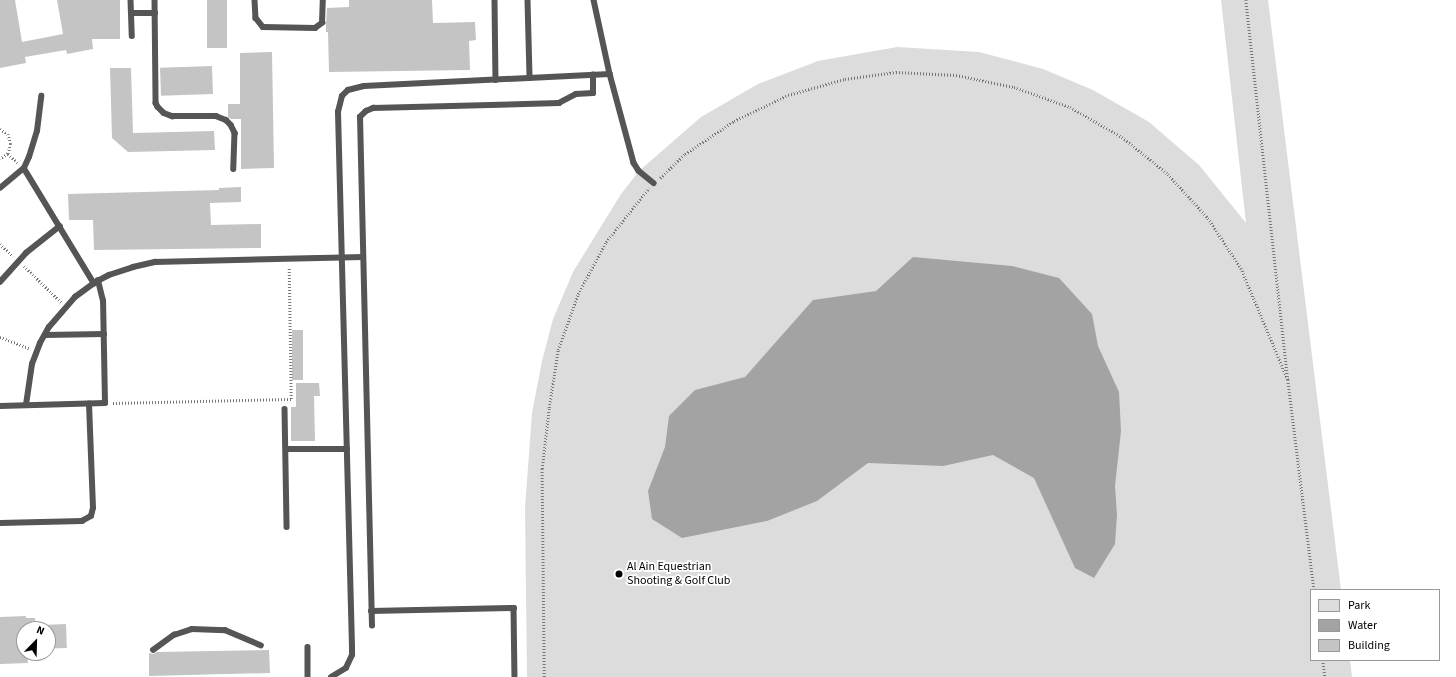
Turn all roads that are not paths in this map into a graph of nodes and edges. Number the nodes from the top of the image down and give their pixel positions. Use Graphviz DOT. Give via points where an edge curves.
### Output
graph roads {
  1 [pos="131,0"];
  2 [pos="155,0"];
  3 [pos="255,0"];
  4 [pos="323,0"];
  5 [pos="495,0"];
  6 [pos="528,0"];
  7 [pos="594,0"];
  8 [pos="131,13"];
  9 [pos="155,13"];
  10 [pos="132,36"];
  11 [pos="610,74"];
  12 [pos="593,75"];
  13 [pos="530,78"];
  14 [pos="496,80"];
  15 [pos="41,96"];
  16 [pos="24,168"];
  17 [pos="234,169"];
  18 [pos="654,183"];
  19 [pos="0,188"];
  20 [pos="60,226"];
  21 [pos="363,257"];
  22 [pos="342,258"];
  23 [pos="0,282"];
  24 [pos="96,282"];
  25 [pos="44,334"];
  26 [pos="104,334"];
  27 [pos="89,404"];
  28 [pos="26,405"];
  29 [pos="0,406"];
  30 [pos="285,409"];
  31 [pos="347,449"];
  32 [pos="286,450"];
  33 [pos="0,523"];
  34 [pos="288,527"];
  35 [pos="371,611"];
  36 [pos="372,626"];
  37 [pos="261,645"];
  38 [pos="308,647"];
  39 [pos="153,650"];
  40 [pos="308,677"];
  41 [pos="331,677"];
  42 [pos="515,677"];
  1 -- 8 [label="lane"];
  2 -- 9 [label="lane"];
  3 -- 4 [label="lane" via="256,18 263,27 307,28 318,27 322,23"];
  5 -- 14 [label="lane"];
  6 -- 13 [label="lane"];
  7 -- 11 [label="lane"];
  8 -- 9 [label="lane"];
  8 -- 10 [label="lane"];
  9 -- 17 [label="lane" via="158,107 168,115 216,116 229,122 234,134"];
  11 -- 12 [label="lane"];
  11 -- 18 [label="lane" via="634,163 639,171"];
  12 -- 13 [label="lane"];
  12 -- 21 [label="lane" via="593,93 576,94 559,104 373,108 366,111 360,117"];
  13 -- 14 [label="lane"];
  14 -- 22 [label="lane" via="360,86 348,90 342,96 338,112"];
  15 -- 16 [label="lane" via="38,131"];
  16 -- 19 [label="lane"];
  16 -- 20 [label="lane"];
  20 -- 23 [label="lane" via="18,260"];
  20 -- 24 [label="lane"];
  21 -- 22 [label="lane"];
  21 -- 35 [label="lane"];
  22 -- 24 [label="lane" via="154,262 121,270"];
  22 -- 31 [label="lane"];
  24 -- 25 [label="lane" via="66,306"];
  24 -- 26 [label="lane" via="103,301"];
  25 -- 26 [label="lane"];
  25 -- 28 [label="lane" via="36,351 29,378"];
  26 -- 27 [label="lane" via="105,403"];
  27 -- 28 [label="lane"];
  27 -- 33 [label="lane" via="93,508 91,516 82,521"];
  28 -- 29 [label="lane"];
  30 -- 32 [label="lane"];
  31 -- 32 [label="lane"];
  31 -- 41 [label="lane" via="352,655 346,668"];
  32 -- 34 [label="lane"];
  35 -- 36 [label="lane"];
  35 -- 42 [label="lane" via="514,608"];
  37 -- 39 [label="lane" via="225,630 192,629 174,635"];
  38 -- 40 [label="lane"];
}
